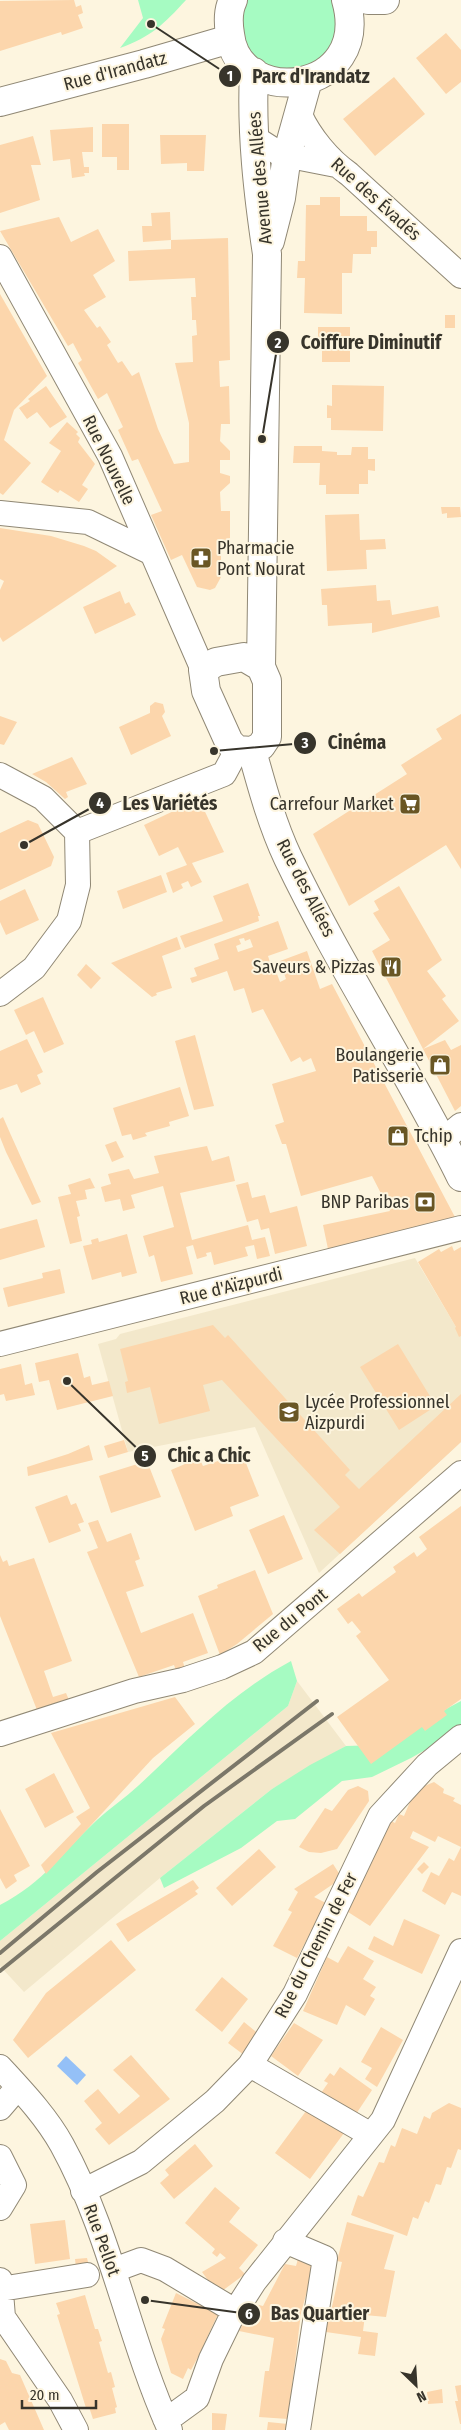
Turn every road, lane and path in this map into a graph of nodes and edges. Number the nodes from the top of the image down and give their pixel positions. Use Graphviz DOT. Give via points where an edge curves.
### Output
graph roads {
  1 [pos="233,0"];
  2 [pos="346,0"];
  3 [pos="368,0"];
  4 [pos="384,0"];
  5 [pos="230,38"];
  6 [pos="254,72"];
  7 [pos="308,80"];
  8 [pos="0,102"];
  9 [pos="300,115"];
  10 [pos="255,138"];
  11 [pos="287,155"];
  12 [pos="336,165"];
  13 [pos="267,254"];
  14 [pos="0,257"];
  15 [pos="461,276"];
  16 [pos="0,513"];
  17 [pos="152,553"];
  18 [pos="252,662"];
  19 [pos="203,670"];
  20 [pos="248,754"];
  21 [pos="0,775"];
  22 [pos="77,832"];
  23 [pos="0,994"];
  24 [pos="452,1133"];
  25 [pos="461,1177"];
  26 [pos="461,1228"];
  27 [pos="0,1344"];
  28 [pos="461,1473"];
  29 [pos="0,1734"];
  30 [pos="461,1738"];
  31 [pos="461,1951"];
  32 [pos="250,2065"];
  33 [pos="0,2067"];
  34 [pos="18,2087"];
  35 [pos="0,2108"];
  36 [pos="371,2135"];
  37 [pos="0,2157"];
  38 [pos="83,2191"];
  39 [pos="0,2208"];
  40 [pos="285,2242"];
  41 [pos="114,2270"];
  42 [pos="87,2275"];
  43 [pos="0,2284"];
  44 [pos="236,2311"];
  45 [pos="2,2317"];
  46 [pos="168,2424"];
  47 [pos="76,2430"];
  48 [pos="298,2430"];
  1 -- 5 [label="street" via="228,21"];
  2 -- 7 [label="street" via="350,31 345,47 324,73"];
  3 -- 4 [label="street"];
  5 -- 6 [label="street" via="235,52"];
  5 -- 8 [label="street, Rue d'Irandatz"];
  6 -- 7 [label="street" via="280,83"];
  6 -- 10 [label="street, Avenue des Allées" via="252,116"];
  7 -- 9 [label="street, Avenue des Allées"];
  9 -- 11 [label="street, Avenue des Allées"];
  9 -- 12 [label="street, Rue des Évadés"];
  10 -- 11 [label="street"];
  10 -- 13 [label="street, Avenue des Allées" via="258,195"];
  11 -- 12 [label="street"];
  11 -- 13 [label="street, Avenue des Allées" via="281,198"];
  12 -- 15 [label="street, Rue des Évadés"];
  13 -- 18 [label="street, Avenue des Allées" via="261,622"];
  14 -- 17 [label="street, Rue Nouvelle" via="110,456"];
  16 -- 17 [label="street" via="88,522"];
  17 -- 19 [label="street, Rue Nouvelle"];
  18 -- 19 [label="street" via="216,662"];
  18 -- 20 [label="street" via="267,681 267,737 261,746"];
  19 -- 20 [label="street, Rue des Allées" via="206,691 228,742"];
  20 -- 22 [label="street" via="224,774"];
  20 -- 24 [label="street, Rue des Allées" via="288,858 368,1008"];
  21 -- 22 [label="street" via="43,798"];
  22 -- 23 [label="street" via="78,885 69,921 34,968"];
  24 -- 25 [label="street, Rue des Allées"];
  26 -- 27 [label="street, Rue d'Aïzpurdi"];
  28 -- 29 [label="street, Rue du Pont" via="254,1652 183,1680 134,1691"];
  30 -- 32 [label="street, Rue du Chemin de Fer" via="427,1765 380,1816 294,1994"];
  31 -- 36 [label="street" via="383,2120"];
  32 -- 36 [label="street"];
  32 -- 38 [label="street, Rue du Chemin de Fer" via="214,2101 141,2162"];
  33 -- 34 [label="street, Rue Pellot"];
  34 -- 35 [label="street"];
  34 -- 38 [label="street, Rue Pellot" via="44,2117 62,2145"];
  36 -- 40 [label="street"];
  37 -- 39 [label="street" via="14,2185"];
  38 -- 41 [label="street, Rue Pellot"];
  40 -- 44 [label="street"];
  40 -- 48 [label="street" via="325,2258"];
  41 -- 44 [label="street" via="141,2260 165,2269"];
  41 -- 46 [label="street, Rue Pellot" via="140,2353"];
  42 -- 43 [label="street"];
  43 -- 45 [label="street"];
  44 -- 46 [label="street" via="211,2359 197,2398"];
  45 -- 47 [label="street" via="60,2400"];
}
